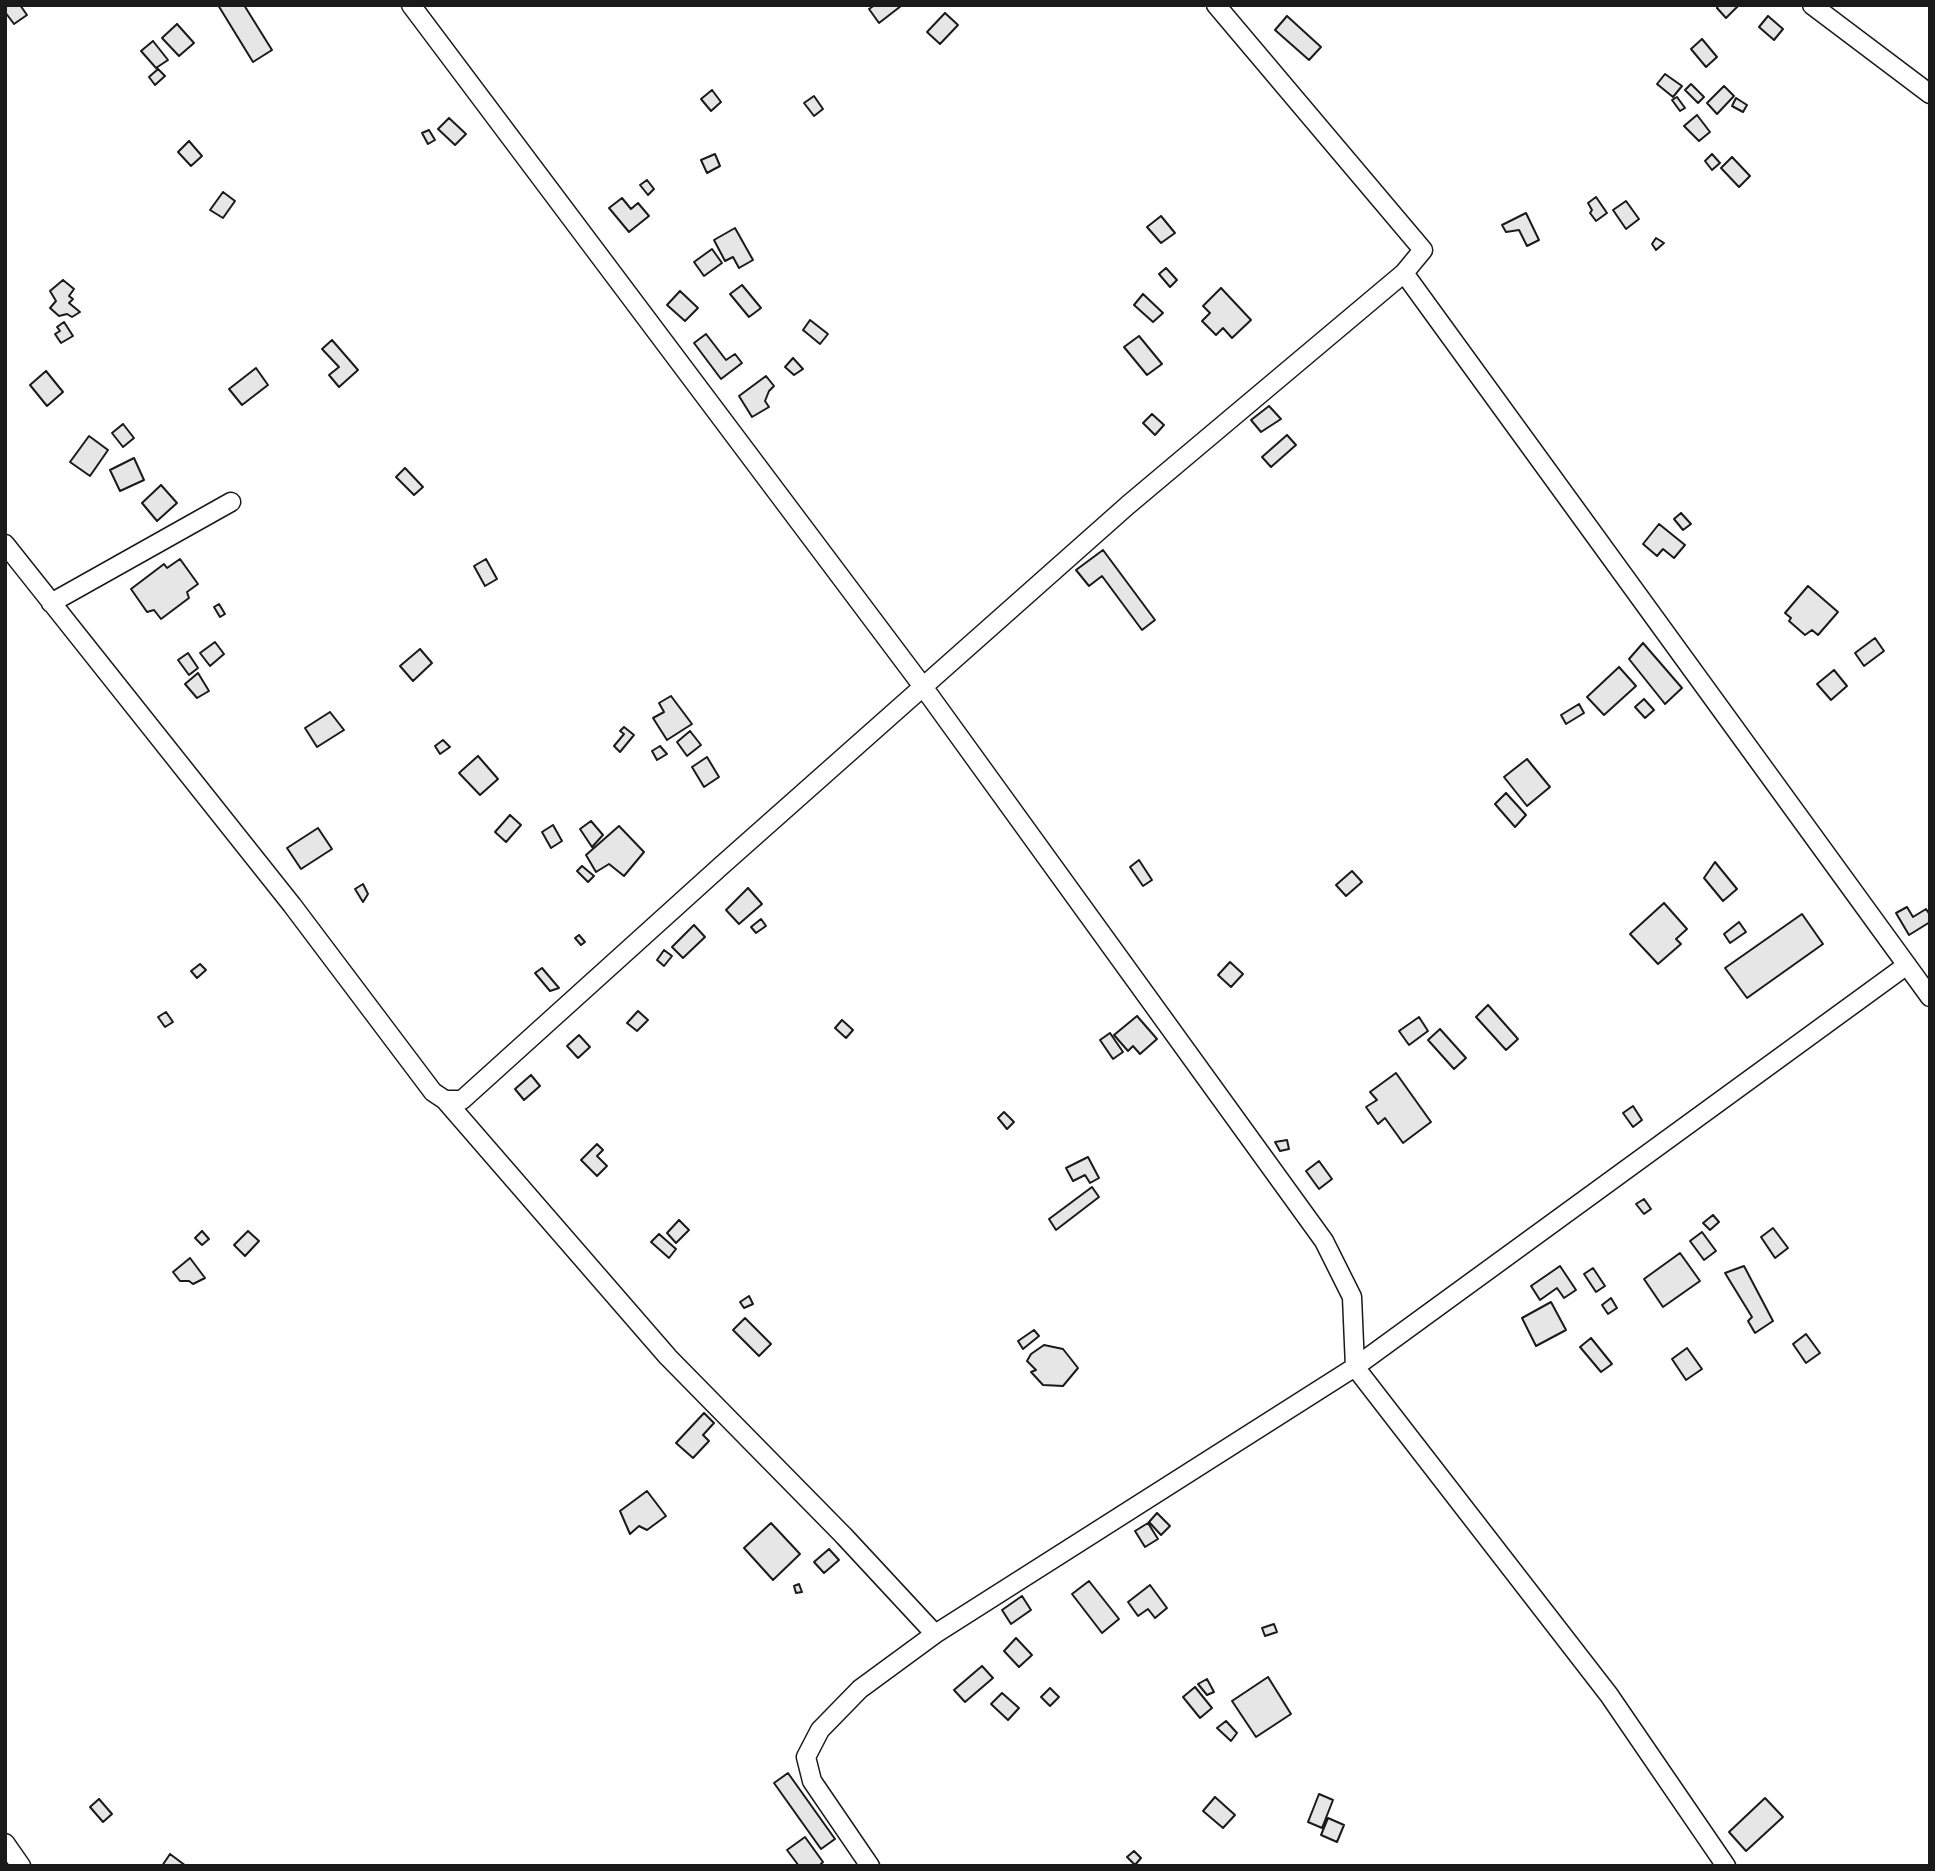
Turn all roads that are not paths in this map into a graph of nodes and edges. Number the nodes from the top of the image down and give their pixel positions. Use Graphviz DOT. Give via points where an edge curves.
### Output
graph roads {
  1 [pos="411,5"];
  2 [pos="1216,5"];
  3 [pos="1812,5"];
  4 [pos="1930,94"];
  5 [pos="1404,272"];
  6 [pos="230,502"];
  7 [pos="5,544"];
  8 [pos="51,603"];
  9 [pos="924,688"];
  10 [pos="1907,965"];
  11 [pos="1930,997"];
  12 [pos="446,1100"];
  13 [pos="1355,1367"];
  14 [pos="934,1634"];
  15 [pos="5,1843"];
  16 [pos="862,1863"];
  17 [pos="21,1866"];
  18 [pos="1726,1866"];
  1 -- 9 [label="street"];
  2 -- 5 [label="street" via="1423,250"];
  3 -- 4 [label="street"];
  5 -- 9 [label="street" via="1128,505"];
  5 -- 10 [label="street"];
  6 -- 8 [label="street"];
  7 -- 8 [label="street"];
  8 -- 12 [label="street" via="292,905 433,1092"];
  9 -- 12 [label="street" via="462,1100"];
  9 -- 13 [label="street" via="1324,1241 1352,1297"];
  10 -- 11 [label="street"];
  10 -- 13 [label="street"];
  12 -- 14 [label="street" via="668,1357"];
  13 -- 14 [label="street"];
  13 -- 18 [label="street" via="1609,1695"];
  14 -- 16 [label="street" via="860,1689 820,1730 806,1757 811,1781"];
  15 -- 17 [label="street"];
}
